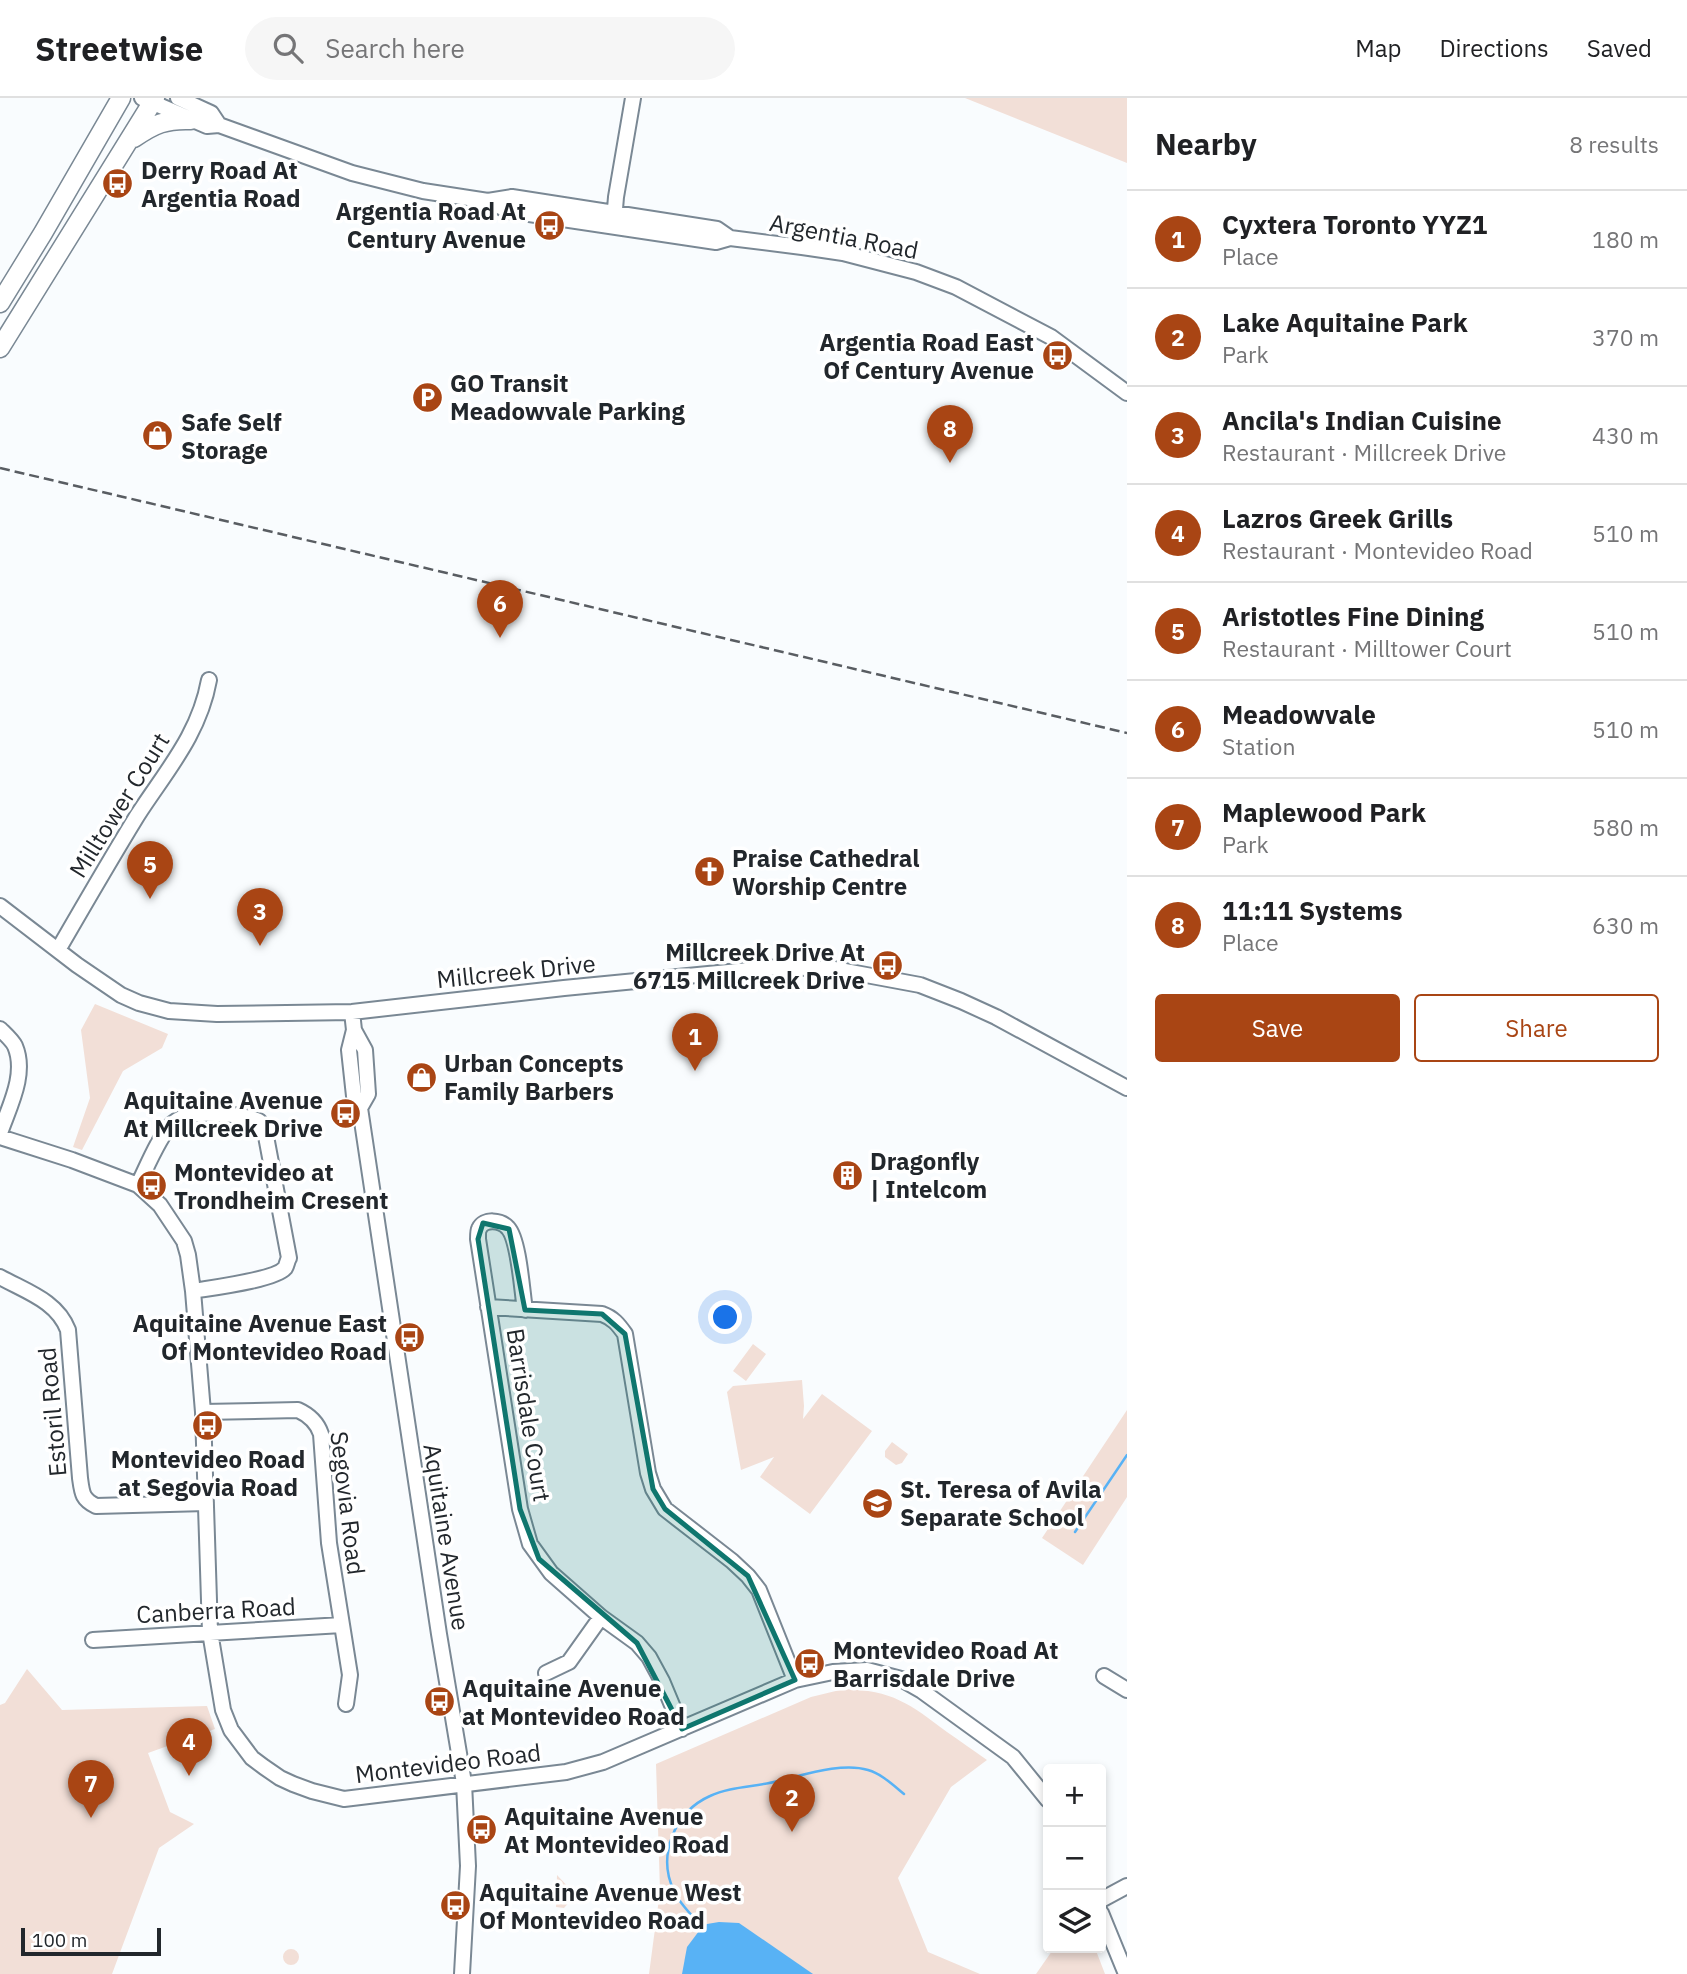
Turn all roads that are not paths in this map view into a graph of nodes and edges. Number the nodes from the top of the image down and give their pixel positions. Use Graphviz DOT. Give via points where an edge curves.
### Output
graph roads {
  1 [pos="121,98"];
  2 [pos="178,98"];
  3 [pos="633,98"];
  4 [pos="150,99"];
  5 [pos="191,120"];
  6 [pos="219,125"];
  7 [pos="128,142"];
  8 [pos="614,220"];
  9 [pos="0,303"];
  10 [pos="0,348"];
  11 [pos="1127,393"];
  12 [pos="209,680"];
  13 [pos="0,906"];
  14 [pos="58,950"];
  15 [pos="352,1012"];
  16 [pos="0,1029"];
  17 [pos="1127,1088"];
  18 [pos="0,1135"];
  19 [pos="138,1185"];
  20 [pos="0,1277"];
  21 [pos="193,1291"];
  22 [pos="488,1307"];
  23 [pos="525,1310"];
  24 [pos="203,1412"];
  25 [pos="205,1503"];
  26 [pos="601,1617"];
  27 [pos="342,1625"];
  28 [pos="210,1632"];
  29 [pos="93,1640"];
  30 [pos="547,1673"];
  31 [pos="1104,1676"];
  32 [pos="795,1680"];
  33 [pos="1127,1690"];
  34 [pos="346,1704"];
  35 [pos="682,1729"];
  36 [pos="464,1783"];
  37 [pos="1043,1794"];
  38 [pos="1127,1886"];
  39 [pos="1106,1897"];
  40 [pos="1106,1925"];
  41 [pos="462,1974"];
  42 [pos="1126,1974"];
  1 -- 9 [label="main road"];
  2 -- 6 [label="street, Argentia Road" via="211,113"];
  3 -- 8 [label="street"];
  4 -- 5 [label="street, Argentia Road"];
  4 -- 7 [label="main road"];
  5 -- 6 [label="street, Argentia Road"];
  5 -- 7 [label="main road" via="152,125"];
  6 -- 8 [label="street, Argentia Road" via="352,173 423,191 488,201 512,197"];
  7 -- 10 [label="main road"];
  8 -- 11 [label="street, Argentia Road" via="717,229 730,238 854,256 916,272 956,286 1051,337"];
  12 -- 14 [label="street, Milltower Court" via="197,723"];
  13 -- 14 [label="street, Millcreek Drive"];
  14 -- 15 [label="street, Millcreek Drive" via="121,995 169,1011"];
  15 -- 17 [label="street, Millcreek Drive" via="766,969 834,968 920,985 961,1001"];
  15 -- 36 [label="street, Aquitaine Avenue" via="349,1050 354,1096 360,1108"];
  16 -- 18 [label="street" via="14,1044 19,1062"];
  18 -- 19 [label="street, Montevideo Road"];
  19 -- 21 [label="street, Montevideo Road" via="160,1205 184,1241"];
  19 -- 21 [label="street" via="175,1121 203,1113 246,1115 259,1121 289,1258 285,1268 266,1278"];
  20 -- 25 [label="street, Estoril Road" via="48,1303 68,1330 82,1492 87,1501 96,1506"];
  21 -- 24 [label="street, Montevideo Road"];
  22 -- 23 [label="street"];
  22 -- 23 [label="street, Barrisdale Court" via="478,1230 491,1221 509,1228 515,1243"];
  22 -- 26 [label="street, Barrisdale Court" via="520,1509 530,1544 551,1573"];
  23 -- 32 [label="street" via="601,1314 618,1323 625,1334 653,1489 665,1509 732,1561 759,1590"];
  24 -- 25 [label="street, Montevideo Road"];
  24 -- 27 [label="street, Segovia Road" via="298,1410 318,1426"];
  25 -- 28 [label="street, Montevideo Road"];
  26 -- 30 [label="street" via="569,1662"];
  26 -- 35 [label="street, Barrisdale Court" via="649,1657"];
  27 -- 28 [label="street, Canberra Road"];
  27 -- 34 [label="street, Segovia Road" via="350,1675"];
  28 -- 29 [label="street, Canberra Road"];
  28 -- 36 [label="street, Montevideo Road" via="220,1699 231,1730 252,1758 279,1778 344,1798"];
  31 -- 33 [label="street"];
  32 -- 35 [label="street, Montevideo Road"];
  32 -- 37 [label="street, Montevideo Road" via="867,1670 901,1679 1013,1757"];
  35 -- 36 [label="street, Montevideo Road" via="566,1772"];
  36 -- 41 [label="street, Aquitaine Avenue" via="468,1867"];
  38 -- 39 [label="street"];
  40 -- 42 [label="street"];
}
